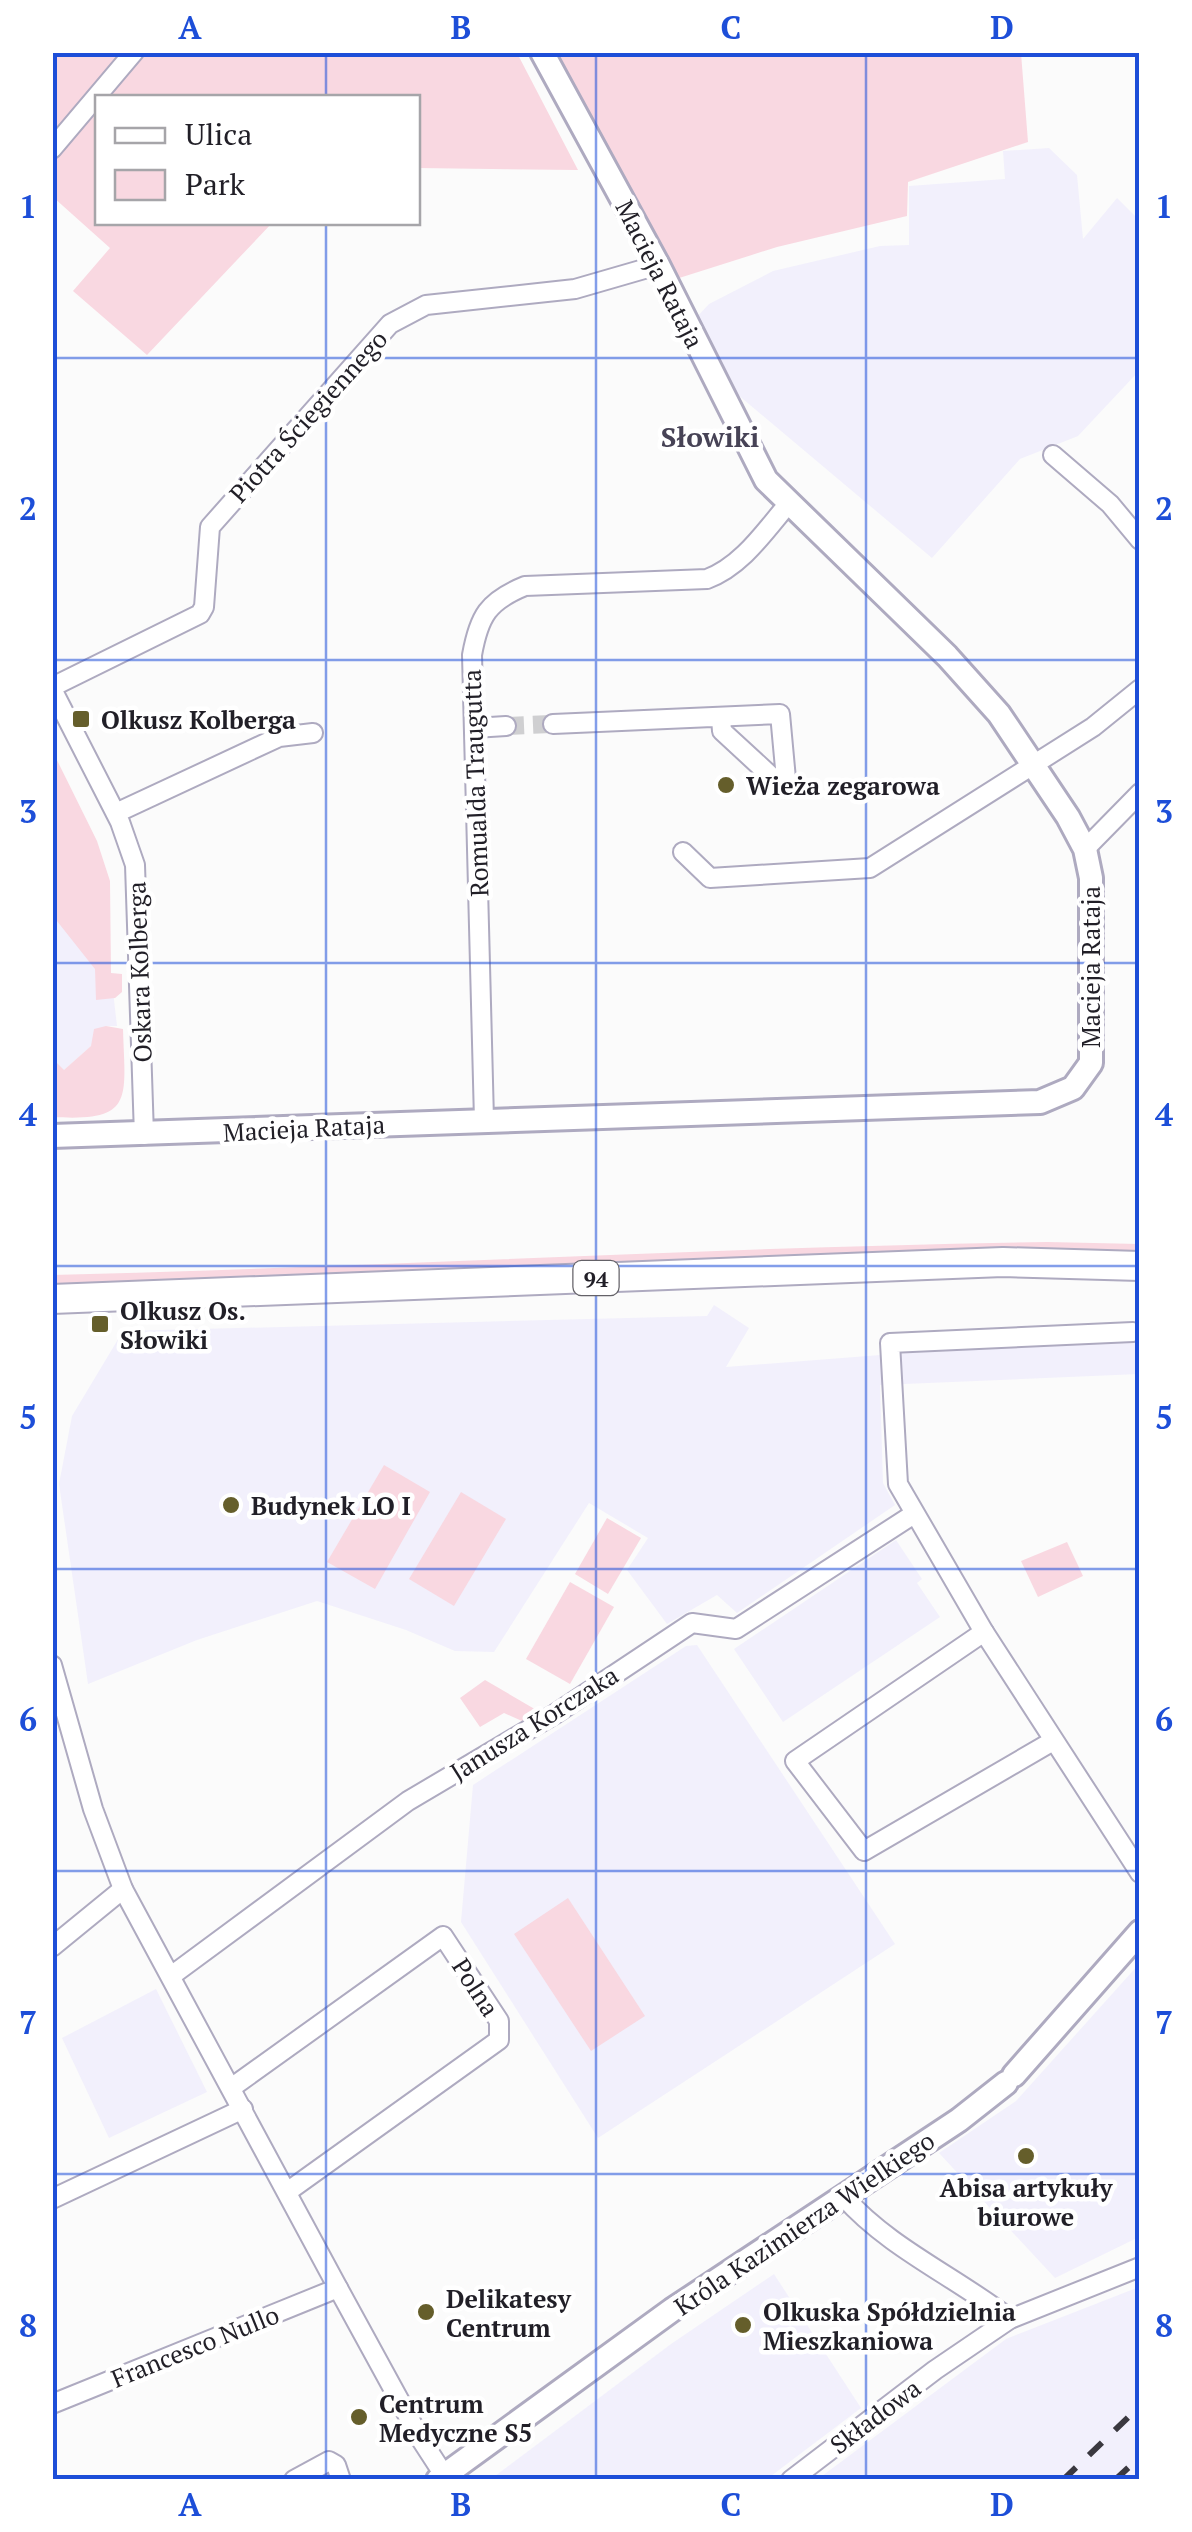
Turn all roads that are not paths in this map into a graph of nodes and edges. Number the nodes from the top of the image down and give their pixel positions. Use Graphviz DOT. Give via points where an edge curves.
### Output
graph roads {
  1 [pos="134,52"];
  2 [pos="542,52"];
  3 [pos="97,95"];
  4 [pos="95,98"];
  5 [pos="52,148"];
  6 [pos="658,265"];
  7 [pos="1053,455"];
  8 [pos="788,503"];
  9 [pos="1140,540"];
  10 [pos="52,688"];
  11 [pos="1140,690"];
  12 [pos="721,718"];
  13 [pos="553,724"];
  14 [pos="506,726"];
  15 [pos="474,728"];
  16 [pos="313,733"];
  17 [pos="1032,762"];
  18 [pos="1140,793"];
  19 [pos="116,813"];
  20 [pos="1085,849"];
  21 [pos="683,852"];
  22 [pos="484,1120"];
  23 [pos="144,1134"];
  24 [pos="52,1136"];
  25 [pos="1140,1266"];
  26 [pos="52,1299"];
  27 [pos="1133,1332"];
  28 [pos="914,1514"];
  29 [pos="984,1632"];
  30 [pos="52,1665"];
  31 [pos="1052,1741"];
  32 [pos="1140,1873"];
  33 [pos="123,1889"];
  34 [pos="1140,1932"];
  35 [pos="52,1947"];
  36 [pos="171,1976"];
  37 [pos="231,2088"];
  38 [pos="243,2109"];
  39 [pos="288,2192"];
  40 [pos="844,2197"];
  41 [pos="52,2199"];
  42 [pos="1140,2267"];
  43 [pos="338,2288"];
  44 [pos="1010,2320"];
  45 [pos="52,2404"];
  46 [pos="441,2477"];
  47 [pos="294,2480"];
  48 [pos="340,2480"];
  49 [pos="791,2480"];
  1 -- 3 [label="street"];
  2 -- 6 [label="street, Macieja Rataja"];
  4 -- 5 [label="street"];
  6 -- 8 [label="street, Macieja Rataja" via="750,451"];
  6 -- 10 [label="street, Piotra Ściegiennego" via="575,289 426,304 390,324 210,527 200,614"];
  7 -- 9 [label="street"];
  8 -- 15 [label="street, Romualda Traugutta" via="743,555 708,580 525,586 500,596 476,632"];
  8 -- 17 [label="street, Macieja Rataja" via="947,656"];
  10 -- 19 [label="street, Oskara Kolberga"];
  11 -- 17 [label="street"];
  12 -- 12 [label="street" via="780,714 786,779 773,778 722,731"];
  12 -- 13 [label="street"];
  14 -- 15 [label="street"];
  15 -- 22 [label="street, Romualda Traugutta"];
  16 -- 19 [label="street" via="279,737"];
  17 -- 20 [label="street, Macieja Rataja"];
  17 -- 21 [label="street" via="870,868 710,878"];
  18 -- 20 [label="street"];
  19 -- 23 [label="street, Oskara Kolberga" via="136,865"];
  20 -- 22 [label="street, Macieja Rataja" via="1092,908 1091,1063 1057,1097"];
  22 -- 23 [label="street, Macieja Rataja"];
  23 -- 24 [label="street, Macieja Rataja"];
  25 -- 26 [label="main road, 94" via="1003,1262"];
  27 -- 28 [label="street" via="890,1343 898,1484"];
  28 -- 29 [label="street"];
  28 -- 36 [label="street, Janusza Korczaka" via="736,1628 692,1623 408,1801"];
  29 -- 31 [label="street"];
  29 -- 31 [label="street" via="795,1761 864,1851"];
  30 -- 33 [label="street"];
  31 -- 32 [label="street"];
  33 -- 35 [label="street"];
  33 -- 36 [label="street"];
  34 -- 40 [label="street, Króla Kazimierza Wielkiego" via="1010,2079"];
  36 -- 37 [label="street"];
  37 -- 38 [label="street"];
  37 -- 39 [label="street, Polna" via="443,1936 499,2021 500,2040"];
  38 -- 39 [label="street"];
  38 -- 41 [label="street"];
  39 -- 43 [label="street"];
  40 -- 44 [label="street" via="873,2226"];
  40 -- 46 [label="street, Króla Kazimierza Wielkiego" via="672,2310"];
  42 -- 44 [label="street, Składowa"];
  43 -- 45 [label="street, Francesco Nullo"];
  43 -- 46 [label="street"];
  44 -- 49 [label="street, Składowa"];
  47 -- 48 [label="street" via="328,2461"];
}
